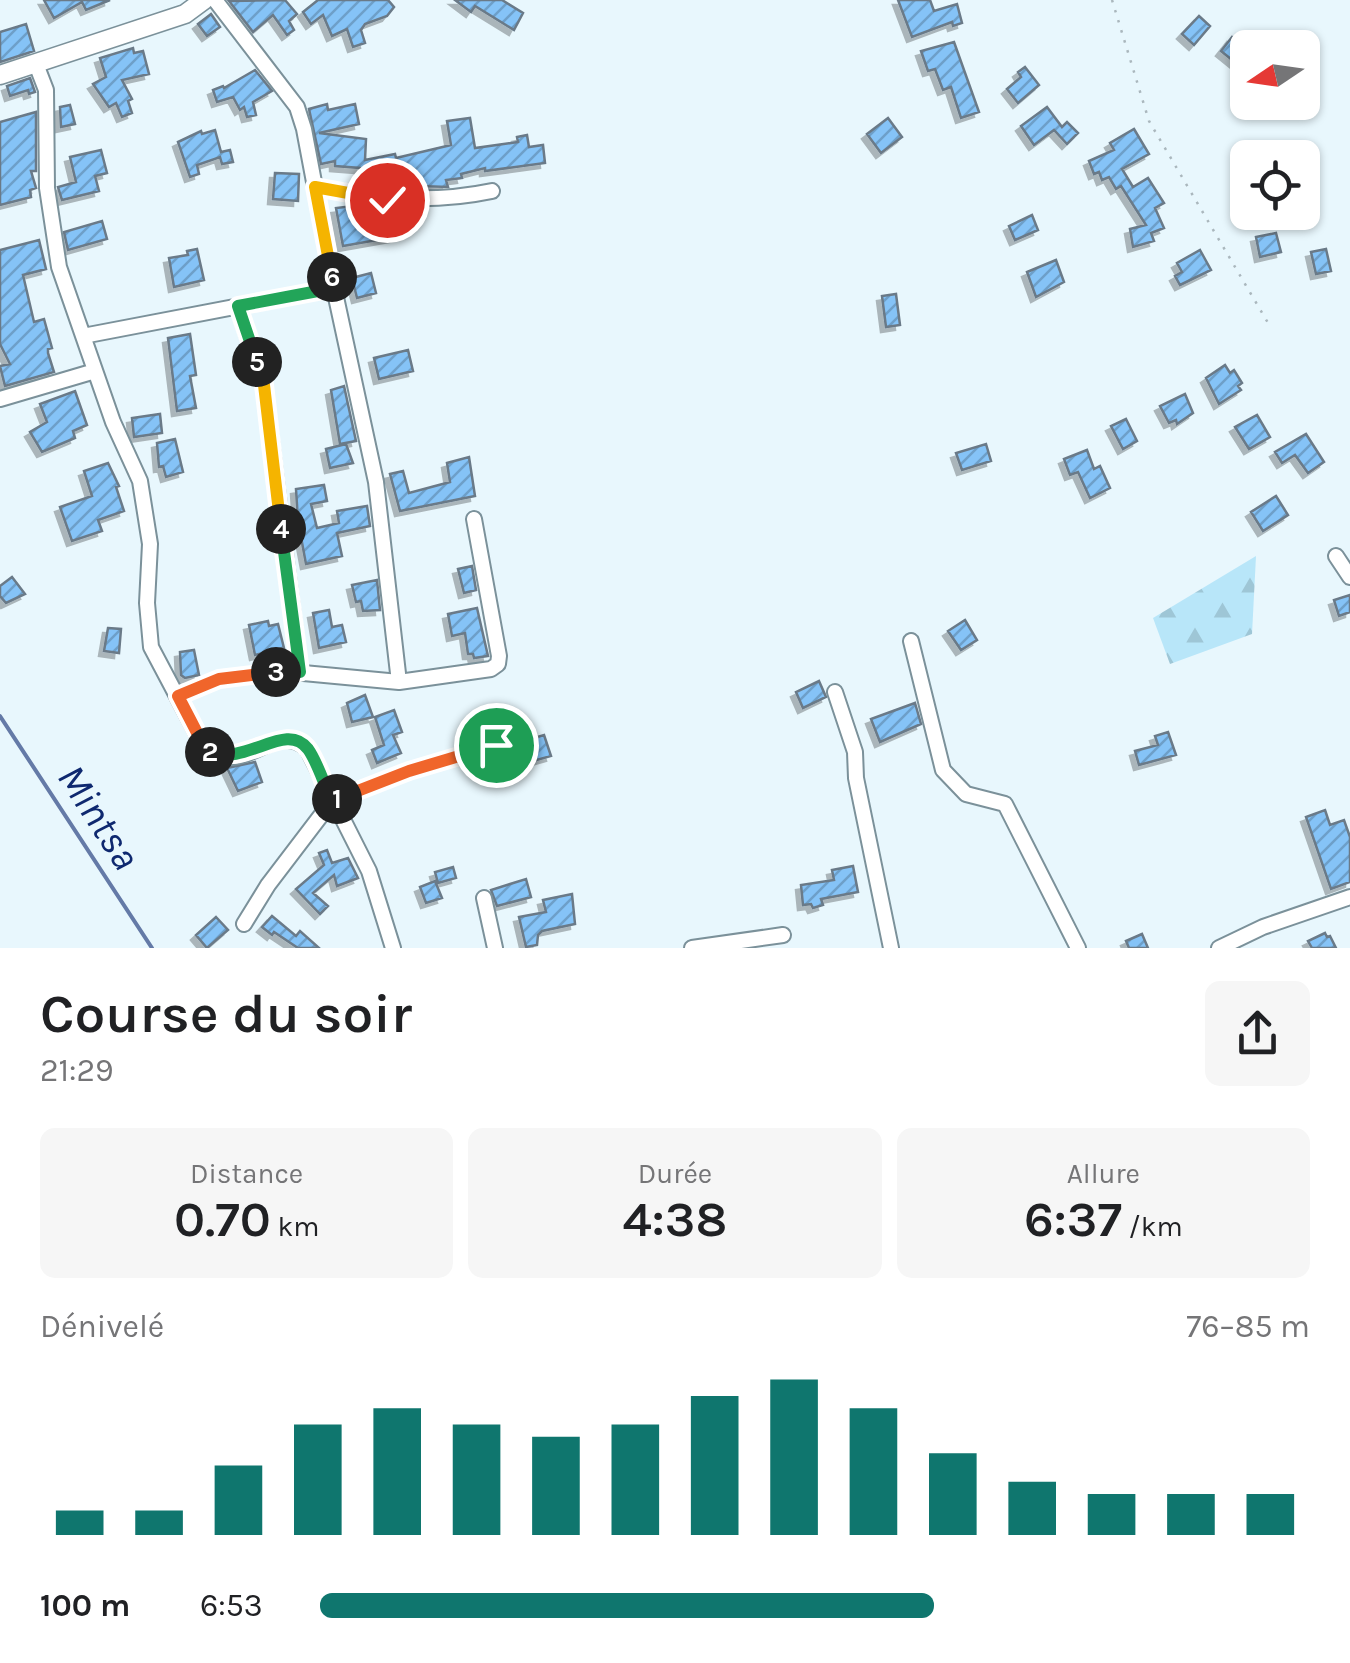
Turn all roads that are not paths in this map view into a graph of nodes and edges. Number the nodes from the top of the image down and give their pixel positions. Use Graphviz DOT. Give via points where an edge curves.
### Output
graph roads {
  1 [pos="204,0"];
  2 [pos="215,0"];
  3 [pos="36,64"];
  4 [pos="0,76"];
  5 [pos="315,187"];
  6 [pos="492,191"];
  7 [pos="334,288"];
  8 [pos="238,306"];
  9 [pos="83,336"];
  10 [pos="95,370"];
  11 [pos="0,399"];
  12 [pos="474,519"];
  13 [pos="1336,556"];
  14 [pos="1350,577"];
  15 [pos="911,641"];
  16 [pos="300,672"];
  17 [pos="398,682"];
  18 [pos="836,692"];
  19 [pos="178,696"];
  20 [pos="496,745"];
  21 [pos="332,801"];
  22 [pos="1350,897"];
  23 [pos="484,898"];
  24 [pos="244,924"];
  25 [pos="783,936"];
  26 [pos="393,948"];
  27 [pos="495,948"];
  28 [pos="693,948"];
  29 [pos="891,948"];
  30 [pos="1078,948"];
  31 [pos="1219,948"];
  1 -- 3 [label="main road" via="185,14"];
  2 -- 5 [label="street" via="297,107"];
  3 -- 4 [label="main road"];
  3 -- 9 [label="street" via="46,90 47,188 58,267"];
  5 -- 6 [label="street" via="387,200"];
  5 -- 7 [label="street"];
  7 -- 8 [label="street"];
  7 -- 17 [label="street" via="376,482"];
  8 -- 9 [label="street"];
  8 -- 16 [label="street" via="264,385"];
  9 -- 10 [label="street"];
  10 -- 11 [label="street"];
  10 -- 19 [label="street" via="140,481 150,544 151,648"];
  12 -- 17 [label="street" via="498,664"];
  13 -- 14 [label="street"];
  15 -- 30 [label="street" via="943,770 966,794 1005,804"];
  16 -- 17 [label="street"];
  16 -- 19 [label="street" via="219,679"];
  18 -- 29 [label="street" via="855,752"];
  19 -- 21 [label="street" via="206,750 223,757 278,739 308,748"];
  20 -- 21 [label="street"];
  21 -- 24 [label="street"];
  21 -- 26 [label="street" via="369,871"];
  22 -- 31 [label="street"];
  23 -- 27 [label="street"];
  25 -- 28 [label="street"];
}
